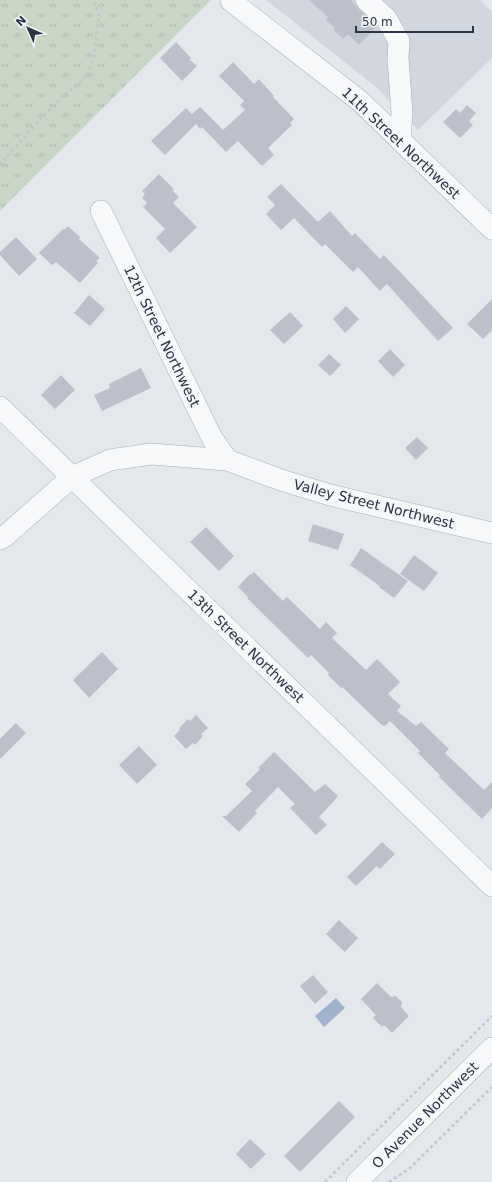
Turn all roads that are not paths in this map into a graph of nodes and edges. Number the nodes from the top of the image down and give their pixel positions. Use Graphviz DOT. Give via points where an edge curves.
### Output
graph roads {
  1 [pos="366,0"];
  2 [pos="245,5"];
  3 [pos="400,139"];
  4 [pos="101,211"];
  5 [pos="492,229"];
  6 [pos="0,407"];
  7 [pos="227,460"];
  8 [pos="72,477"];
  9 [pos="492,533"];
  10 [pos="0,539"];
  11 [pos="492,886"];
  12 [pos="492,1048"];
  13 [pos="357,1182"];
  1 -- 3 [label="street" via="386,18 399,41 402,113"];
  2 -- 3 [label="street, 11th Street Northwest" via="360,101"];
  3 -- 5 [label="street, 11th Street Northwest"];
  4 -- 7 [label="street, 12th Street Northwest" via="212,438"];
  6 -- 8 [label="street, 13th Street Northwest"];
  7 -- 8 [label="street, Valley Street Northwest" via="151,454 110,460"];
  7 -- 9 [label="street, Valley Street Northwest" via="330,495"];
  8 -- 10 [label="street, Valley Street Northwest"];
  8 -- 11 [label="street, 13th Street Northwest"];
  12 -- 13 [label="street, O Avenue Northwest"];
}
